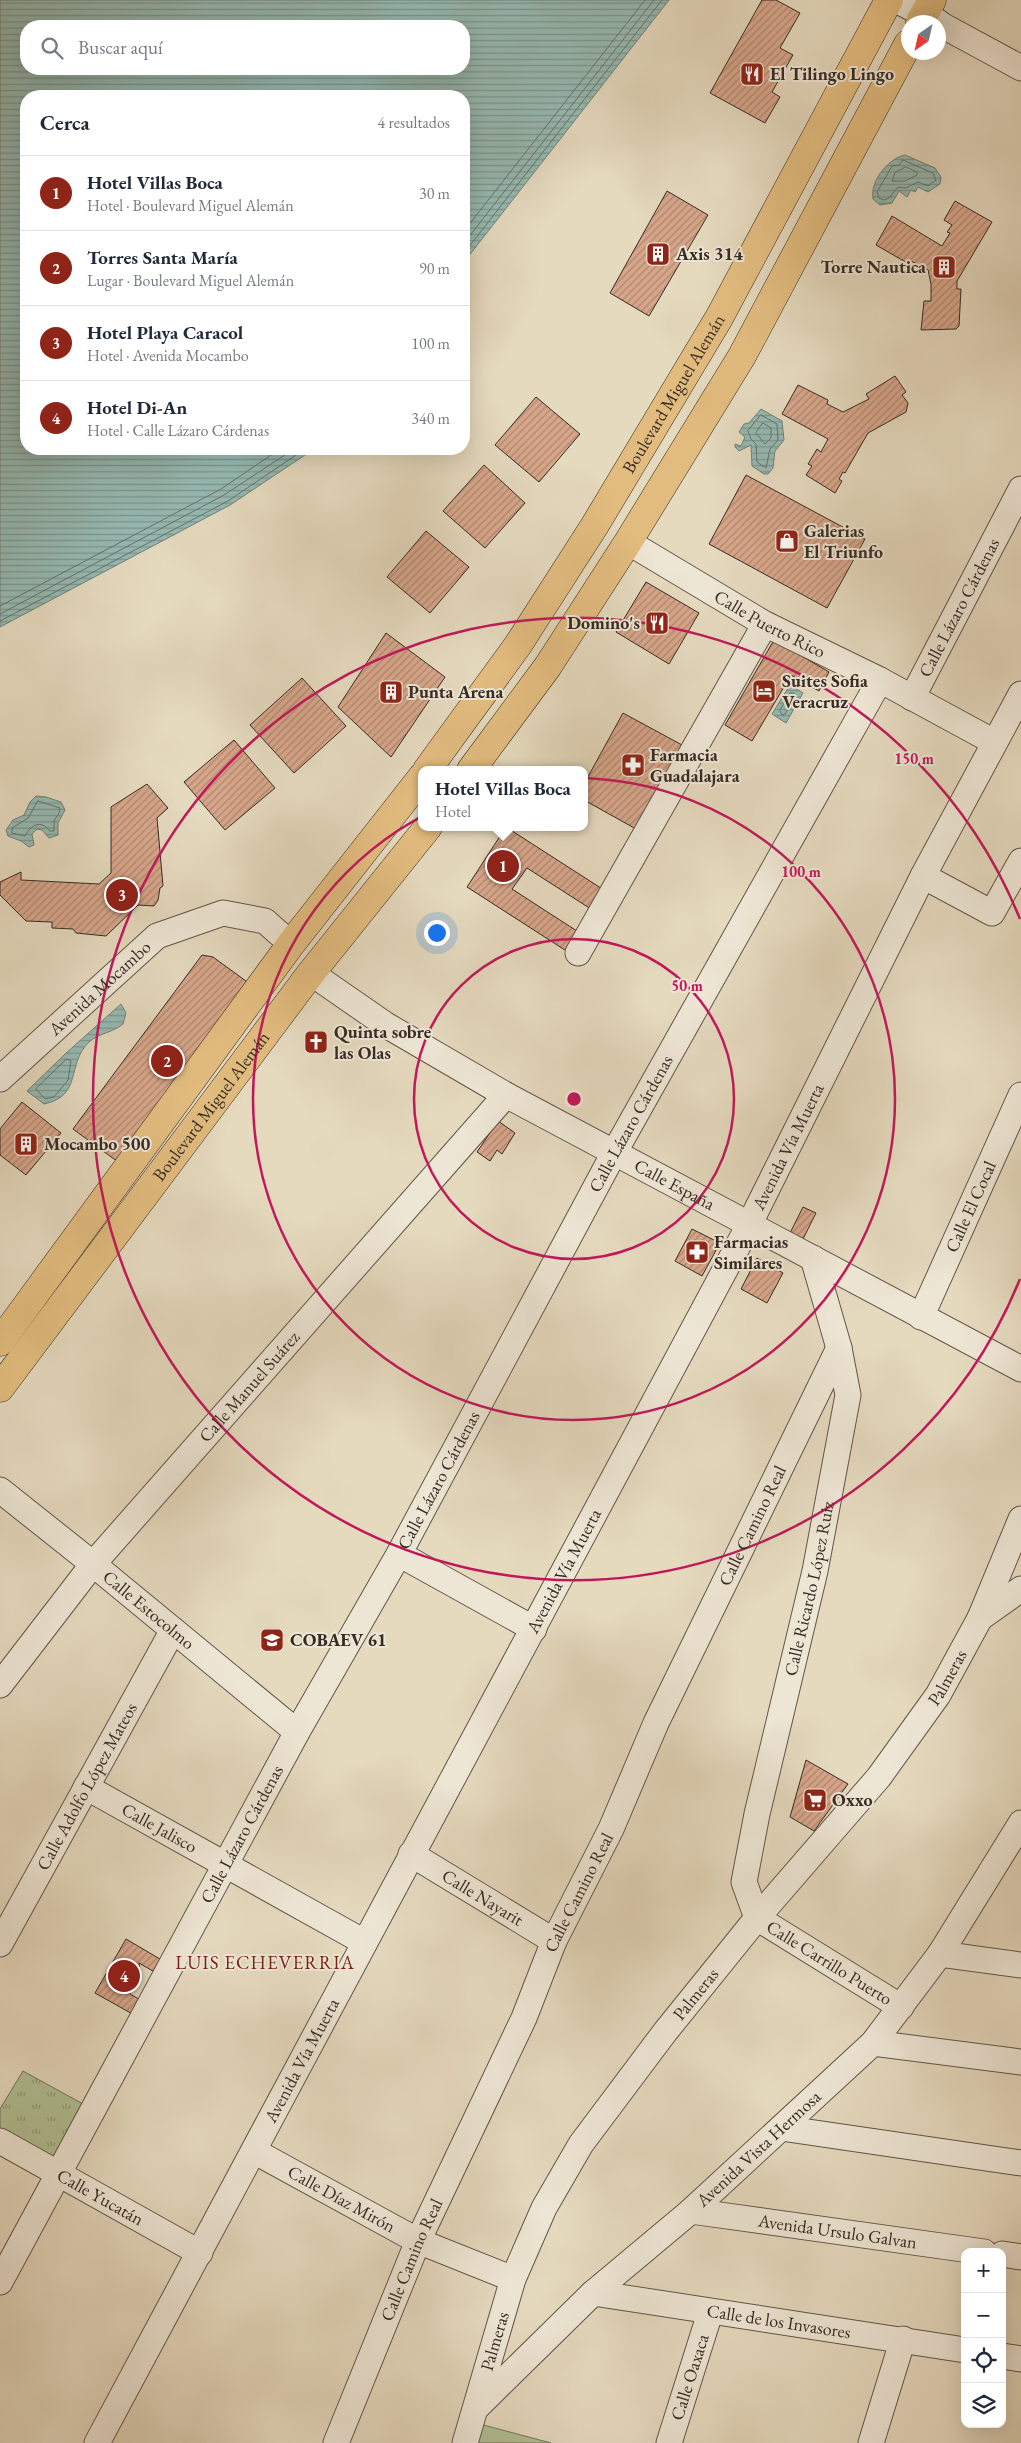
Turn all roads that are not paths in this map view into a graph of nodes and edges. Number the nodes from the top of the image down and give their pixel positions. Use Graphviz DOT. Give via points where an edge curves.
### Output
graph roads {
  1 [pos="889,0"];
  2 [pos="896,0"];
  3 [pos="926,15"];
  4 [pos="946,26"];
  5 [pos="901,57"];
  6 [pos="1021,68"];
  7 [pos="1021,489"];
  8 [pos="628,542"];
  9 [pos="765,624"];
  10 [pos="880,680"];
  11 [pos="1021,694"];
  12 [pos="912,698"];
  13 [pos="994,742"];
  14 [pos="430,766"];
  15 [pos="474,766"];
  16 [pos="418,782"];
  17 [pos="425,831"];
  18 [pos="1021,861"];
  19 [pos="923,876"];
  20 [pos="290,944"];
  21 [pos="578,953"];
  22 [pos="311,972"];
  23 [pos="0,1079"];
  24 [pos="506,1095"];
  25 [pos="1021,1095"];
  26 [pos="614,1153"];
  27 [pos="749,1225"];
  28 [pos="813,1258"];
  29 [pos="921,1317"];
  30 [pos="0,1342"];
  31 [pos="839,1348"];
  32 [pos="1021,1369"];
  33 [pos="0,1388"];
  34 [pos="0,1490"];
  35 [pos="1021,1519"];
  36 [pos="399,1554"];
  37 [pos="93,1564"];
  38 [pos="1021,1589"];
  39 [pos="980,1618"];
  40 [pos="534,1629"];
  41 [pos="173,1630"];
  42 [pos="0,1684"];
  43 [pos="297,1732"];
  44 [pos="86,1787"];
  45 [pos="1021,1823"];
  46 [pos="410,1854"];
  47 [pos="1009,1862"];
  48 [pos="224,1865"];
  49 [pos="757,1918"];
  50 [pos="554,1941"];
  51 [pos="364,1942"];
  52 [pos="0,1944"];
  53 [pos="940,1954"];
  54 [pos="1021,1965"];
  55 [pos="901,2007"];
  56 [pos="873,2044"];
  57 [pos="1021,2062"];
  58 [pos="781,2128"];
  59 [pos="0,2141"];
  60 [pos="254,2151"];
  61 [pos="1021,2164"];
  62 [pos="60,2174"];
  63 [pos="691,2211"];
  64 [pos="418,2241"];
  65 [pos="961,2249"];
  66 [pos="200,2253"];
  67 [pos="1006,2255"];
  68 [pos="1021,2257"];
  69 [pos="513,2279"];
  70 [pos="0,2282"];
  71 [pos="593,2293"];
  72 [pos="710,2313"];
  73 [pos="903,2339"];
  74 [pos="961,2349"];
  75 [pos="1006,2357"];
  76 [pos="1021,2359"];
  77 [pos="477,2406"];
  78 [pos="98,2443"];
  79 [pos="336,2443"];
  80 [pos="465,2443"];
  81 [pos="669,2443"];
  82 [pos="871,2443"];
  1 -- 14 [label="main road, Boulevard Miguel Alemán" via="719,318 600,517 518,645"];
  2 -- 3 [label="street"];
  4 -- 6 [label="street"];
  5 -- 8 [label="main road" via="742,356"];
  7 -- 12 [label="street, Calle Lázaro Cárdenas"];
  8 -- 9 [label="street, Calle Puerto Rico"];
  8 -- 15 [label="main road" via="548,666"];
  9 -- 10 [label="street, Calle Puerto Rico"];
  9 -- 21 [label="street"];
  10 -- 12 [label="street, Calle Puerto Rico"];
  10 -- 26 [label="street, Calle Lázaro Cárdenas"];
  11 -- 13 [label="street, Avenida Vía Muerta"];
  12 -- 13 [label="street, Calle Puerto Rico"];
  13 -- 19 [label="street, Avenida Vía Muerta"];
  16 -- 20 [label="main road, Boulevard Miguel Alemán"];
  17 -- 22 [label="main road, Boulevard Miguel Alemán"];
  18 -- 19 [label="street" via="992,913"];
  19 -- 27 [label="street, Avenida Vía Muerta"];
  20 -- 23 [label="street, Avenida Mocambo" via="264,921 223,913 157,936"];
  20 -- 30 [label="main road, Boulevard Miguel Alemán"];
  22 -- 24 [label="street, Calle España" via="386,1025"];
  22 -- 33 [label="main road, Boulevard Miguel Alemán"];
  24 -- 26 [label="street, Calle España"];
  24 -- 37 [label="street, Calle Manuel Suárez"];
  25 -- 29 [label="street, Calle El Cocal"];
  26 -- 27 [label="street, Calle España"];
  26 -- 36 [label="street, Calle Lázaro Cárdenas"];
  27 -- 28 [label="street, Calle España"];
  27 -- 40 [label="street, Avenida Vía Muerta"];
  28 -- 29 [label="street, Calle España"];
  28 -- 31 [label="street, Calle Ricardo López Ruiz"];
  29 -- 32 [label="street, Calle España"];
  31 -- 49 [label="street, Calle Ricardo López Ruiz" via="848,1395 815,1571 744,1882"];
  31 -- 50 [label="street, Calle Camino Real"];
  34 -- 37 [label="street, Calle Estocolmo"];
  35 -- 39 [label="street, Palmeras"];
  36 -- 40 [label="street"];
  36 -- 43 [label="street, Calle Lázaro Cárdenas"];
  37 -- 41 [label="street, Calle Estocolmo"];
  37 -- 42 [label="street, Calle Manuel Suárez"];
  38 -- 39 [label="street"];
  39 -- 49 [label="street, Palmeras" via="938,1695 879,1777"];
  40 -- 46 [label="street, Avenida Vía Muerta"];
  41 -- 43 [label="street, Calle Estocolmo"];
  41 -- 44 [label="street, Calle Adolfo López Mateos"];
  43 -- 48 [label="street, Calle Lázaro Cárdenas"];
  44 -- 48 [label="street, Calle Jalisco"];
  44 -- 52 [label="street, Calle Adolfo López Mateos"];
  45 -- 47 [label="street, Avenida Vista Hermosa"];
  46 -- 50 [label="street, Calle Nayarit"];
  46 -- 51 [label="street, Avenida Vía Muerta"];
  47 -- 53 [label="street, Avenida Vista Hermosa"];
  48 -- 51 [label="street, Calle Jalisco"];
  48 -- 62 [label="street, Calle Lázaro Cárdenas"];
  49 -- 55 [label="street, Calle Carrillo Puerto"];
  49 -- 69 [label="street, Palmeras" via="665,2032 581,2144 544,2208"];
  50 -- 64 [label="street, Calle Camino Real" via="524,2018"];
  51 -- 60 [label="street, Avenida Vía Muerta"];
  53 -- 54 [label="street"];
  53 -- 55 [label="street, Avenida Vista Hermosa"];
  55 -- 56 [label="street, Avenida Vista Hermosa"];
  56 -- 57 [label="street"];
  56 -- 58 [label="street, Avenida Vista Hermosa"];
  58 -- 61 [label="street"];
  58 -- 63 [label="street, Avenida Vista Hermosa"];
  59 -- 62 [label="street, Calle Yucatán"];
  60 -- 64 [label="street, Calle Díaz Mirón"];
  60 -- 66 [label="street, Avenida Vía Muerta"];
  62 -- 66 [label="street, Calle Yucatán"];
  62 -- 70 [label="street, Calle Lázaro Cárdenas"];
  63 -- 65 [label="street, Avenida Ursulo Galvan"];
  63 -- 71 [label="street, Avenida Vista Hermosa"];
  64 -- 69 [label="street, Calle Díaz Mirón"];
  64 -- 79 [label="street, Calle Camino Real"];
  66 -- 78 [label="street, Avenida Vía Muerta"];
  67 -- 68 [label="street"];
  69 -- 77 [label="street, Palmeras"];
  71 -- 72 [label="street, Calle de los Invasores"];
  71 -- 77 [label="street, Avenida Vista Hermosa"];
  72 -- 73 [label="street, Calle de los Invasores"];
  72 -- 81 [label="street, Calle Oaxaca"];
  73 -- 74 [label="street, Calle de los Invasores"];
  73 -- 82 [label="street"];
  75 -- 76 [label="street"];
  77 -- 80 [label="street, Avenida Vista Hermosa"];
}
